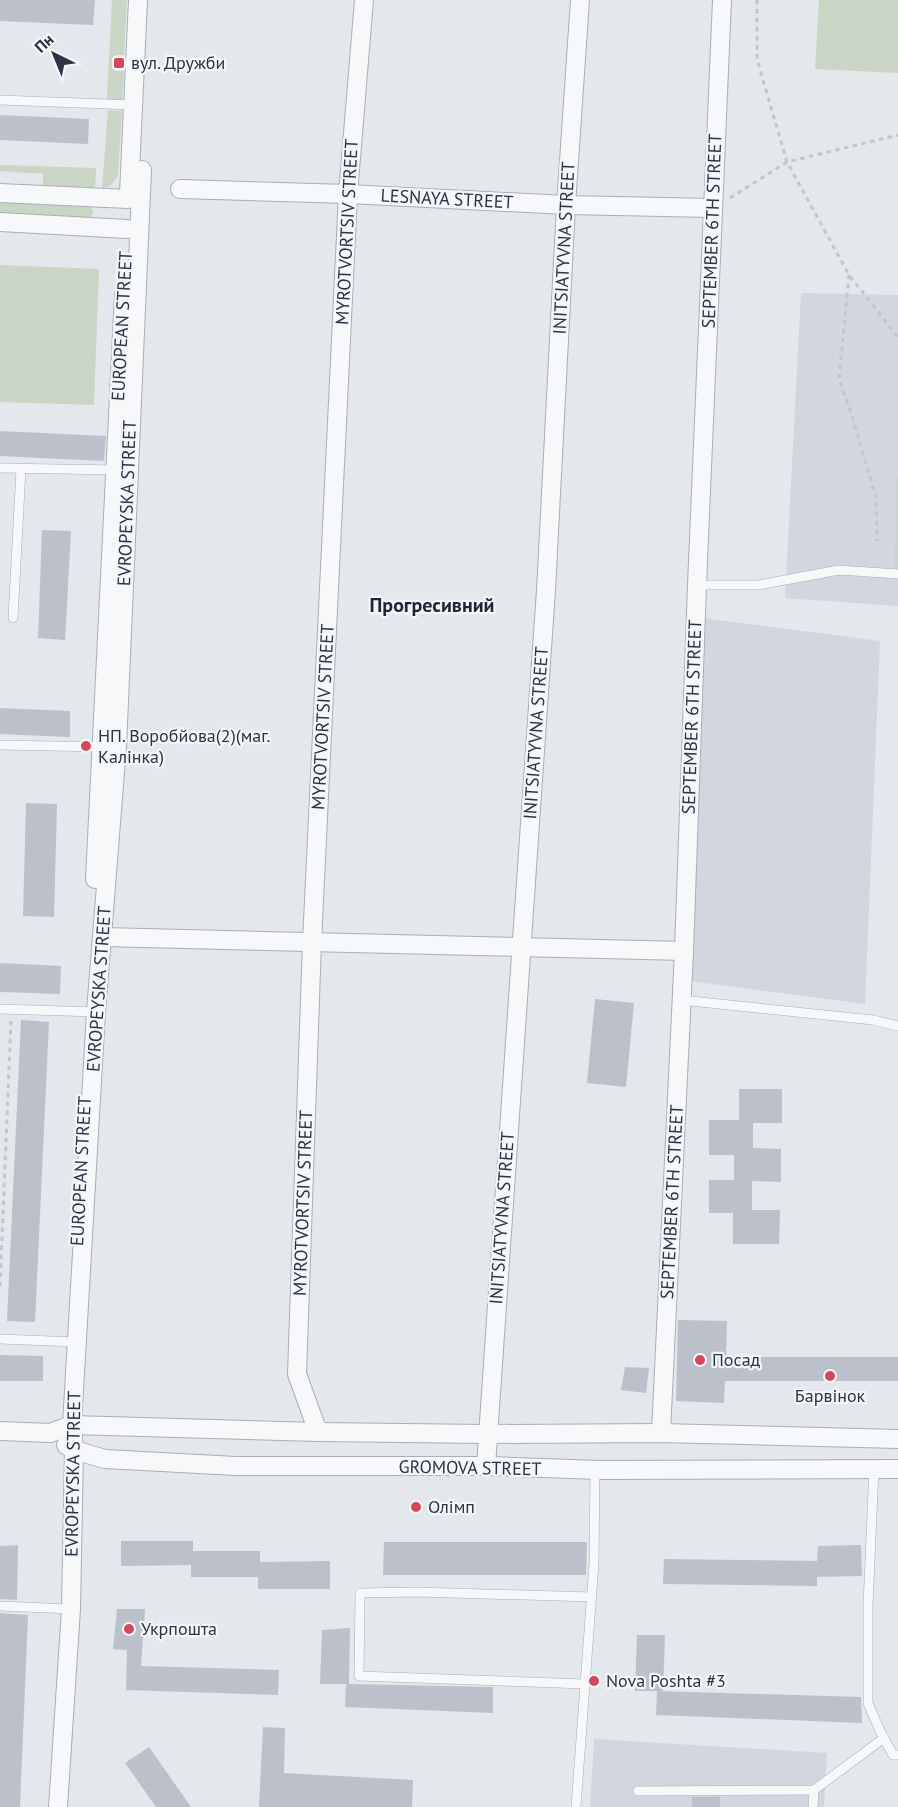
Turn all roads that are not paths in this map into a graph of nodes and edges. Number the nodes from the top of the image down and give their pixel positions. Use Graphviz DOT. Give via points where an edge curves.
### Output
graph roads {
  1 [pos="138,0"];
  2 [pos="364,0"];
  3 [pos="580,0"];
  4 [pos="722,0"];
  5 [pos="0,100"];
  6 [pos="133,105"];
  7 [pos="142,170"];
  8 [pos="180,189"];
  9 [pos="0,193"];
  10 [pos="348,194"];
  11 [pos="128,200"];
  12 [pos="566,205"];
  13 [pos="713,208"];
  14 [pos="0,222"];
  15 [pos="127,229"];
  16 [pos="0,468"];
  17 [pos="21,469"];
  18 [pos="128,471"];
  19 [pos="898,574"];
  20 [pos="697,585"];
  21 [pos="13,618"];
  22 [pos="0,745"];
  23 [pos="117,747"];
  24 [pos="103,937"];
  25 [pos="312,942"];
  26 [pos="522,947"];
  27 [pos="684,951"];
  28 [pos="681,1000"];
  29 [pos="0,1010"];
  30 [pos="96,1012"];
  31 [pos="898,1026"];
  32 [pos="0,1339"];
  33 [pos="77,1342"];
  34 [pos="71,1416"];
  35 [pos="0,1431"];
  36 [pos="318,1432"];
  37 [pos="50,1433"];
  38 [pos="661,1433"];
  39 [pos="487,1434"];
  40 [pos="898,1438"];
  41 [pos="74,1450"];
  42 [pos="486,1466"];
  43 [pos="874,1469"];
  44 [pos="898,1469"];
  45 [pos="595,1470"];
  46 [pos="592,1597"];
  47 [pos="0,1606"];
  48 [pos="71,1609"];
  49 [pos="585,1683"];
  50 [pos="884,1738"];
  51 [pos="898,1755"];
  52 [pos="814,1790"];
  53 [pos="638,1791"];
  54 [pos="58,1807"];
  55 [pos="576,1807"];
  56 [pos="813,1807"];
  1 -- 6 [label="street, EUROPEAN STREET"];
  2 -- 10 [label="street, MYROTVORTSIV STREET"];
  3 -- 12 [label="street, INITSIATYVNA STREET"];
  4 -- 13 [label="street, SEPTEMBER 6TH STREET"];
  5 -- 6 [label="lane"];
  6 -- 11 [label="street, EUROPEAN STREET"];
  7 -- 18 [label="street, EVROPEYSKA STREET"];
  8 -- 10 [label="street, LESNAYA STREET"];
  9 -- 11 [label="street"];
  10 -- 12 [label="street, LESNAYA STREET"];
  10 -- 25 [label="street, MYROTVORTSIV STREET"];
  11 -- 15 [label="street, EUROPEAN STREET"];
  12 -- 13 [label="street, LESNAYA STREET"];
  12 -- 26 [label="street, INITSIATYVNA STREET"];
  13 -- 20 [label="street, SEPTEMBER 6TH STREET"];
  14 -- 15 [label="street"];
  15 -- 34 [label="street, EUROPEAN STREET"];
  16 -- 17 [label="lane"];
  17 -- 18 [label="lane"];
  17 -- 21 [label="lane"];
  18 -- 23 [label="street, EVROPEYSKA STREET"];
  19 -- 20 [label="lane" via="839,570 759,585"];
  20 -- 27 [label="street, SEPTEMBER 6TH STREET"];
  22 -- 23 [label="lane"];
  23 -- 24 [label="street, EVROPEYSKA STREET"];
  24 -- 25 [label="street"];
  24 -- 30 [label="street, EVROPEYSKA STREET"];
  25 -- 26 [label="street"];
  25 -- 36 [label="street, MYROTVORTSIV STREET" via="297,1374"];
  26 -- 27 [label="street"];
  26 -- 39 [label="street, INITSIATYVNA STREET"];
  27 -- 28 [label="street, SEPTEMBER 6TH STREET"];
  28 -- 31 [label="lane"];
  28 -- 38 [label="street, SEPTEMBER 6TH STREET"];
  29 -- 30 [label="lane"];
  30 -- 33 [label="street, EVROPEYSKA STREET"];
  32 -- 33 [label="lane"];
  33 -- 34 [label="street, EVROPEYSKA STREET"];
  34 -- 36 [label="street, GROMOVA STREET"];
  34 -- 37 [label="street, GROMOVA STREET"];
  34 -- 41 [label="street, EVROPEYSKA STREET"];
  35 -- 37 [label="street, GROMOVA STREET"];
  36 -- 39 [label="street, GROMOVA STREET"];
  37 -- 41 [label="street, GROMOVA STREET"];
  38 -- 39 [label="street, GROMOVA STREET"];
  38 -- 40 [label="street, GROMOVA STREET"];
  39 -- 42 [label="street, INITSIATYVNA STREET"];
  41 -- 42 [label="street, GROMOVA STREET" via="105,1460 237,1466"];
  41 -- 48 [label="street, EVROPEYSKA STREET"];
  42 -- 45 [label="street, GROMOVA STREET"];
  43 -- 44 [label="street, GROMOVA STREET"];
  43 -- 45 [label="street, GROMOVA STREET"];
  43 -- 50 [label="lane" via="868,1703"];
  45 -- 46 [label="lane"];
  46 -- 49 [label="lane"];
  46 -- 49 [label="lane" via="360,1593 359,1676"];
  47 -- 48 [label="lane"];
  48 -- 54 [label="street, EVROPEYSKA STREET"];
  49 -- 55 [label="lane"];
  50 -- 51 [label="lane" via="893,1755"];
  50 -- 52 [label="lane"];
  52 -- 53 [label="lane"];
  52 -- 56 [label="lane"];
}
